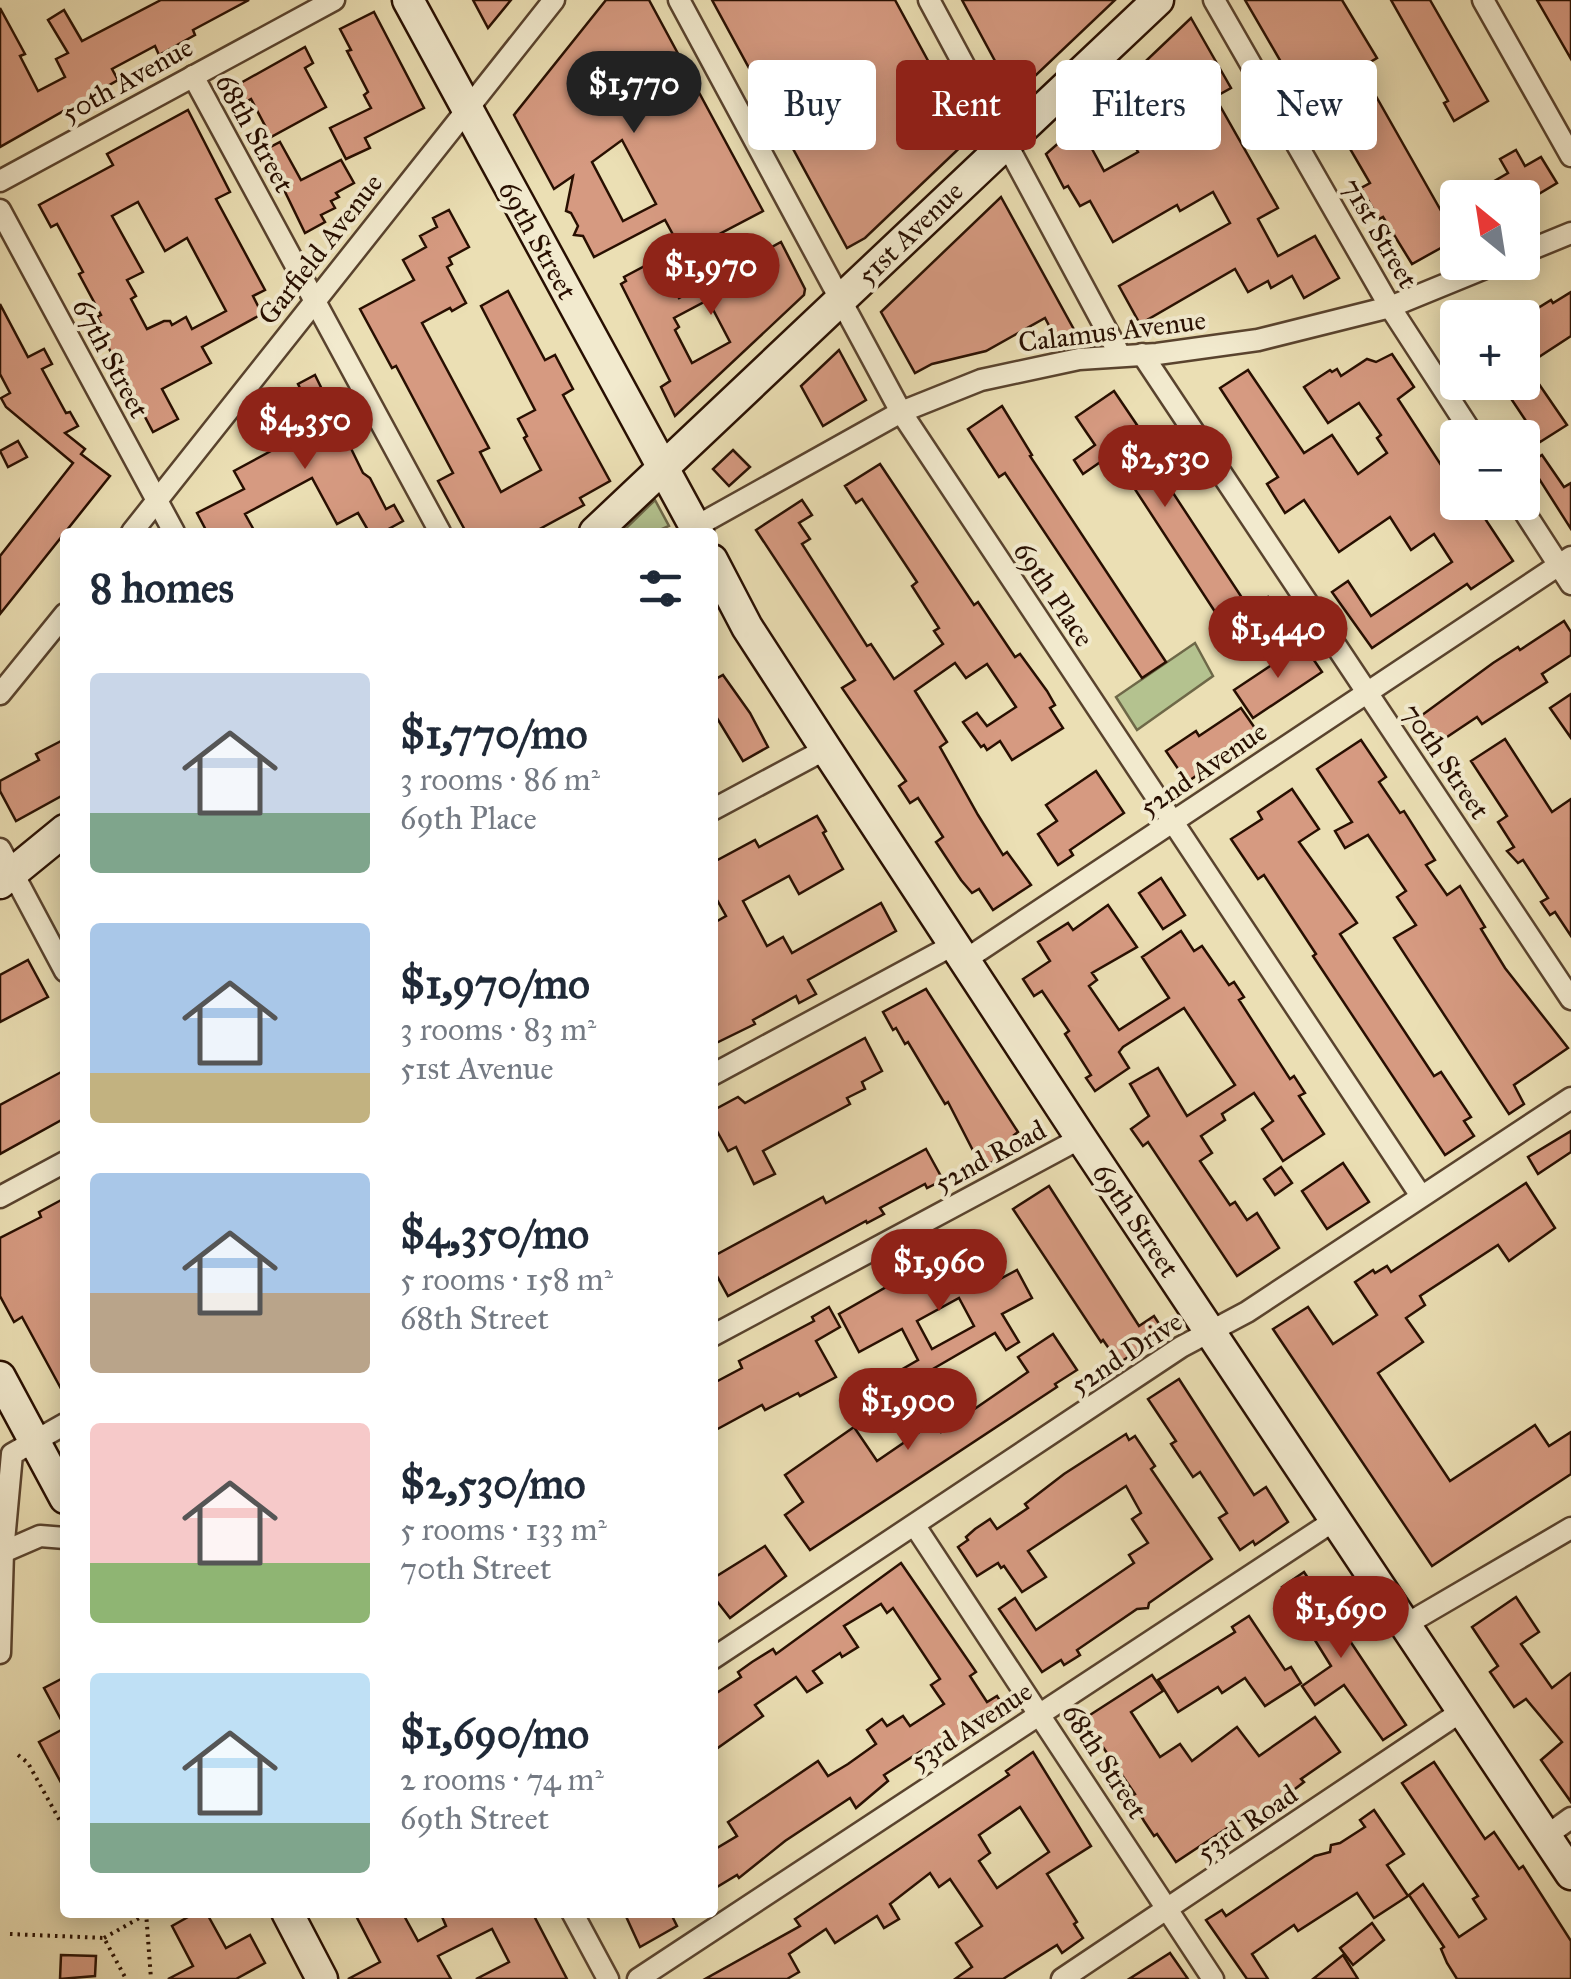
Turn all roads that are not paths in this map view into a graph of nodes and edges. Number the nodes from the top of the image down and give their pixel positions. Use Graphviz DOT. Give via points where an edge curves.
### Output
graph roads {
  1 [pos="334,0"];
  2 [pos="408,0"];
  3 [pos="554,0"];
  4 [pos="679,0"];
  5 [pos="928,0"];
  6 [pos="1158,0"];
  7 [pos="1214,0"];
  8 [pos="1482,0"];
  9 [pos="961,60"];
  10 [pos="192,76"];
  11 [pos="467,109"];
  12 [pos="1036,115"];
  13 [pos="999,150"];
  14 [pos="1010,150"];
  15 [pos="1571,156"];
  16 [pos="0,181"];
  17 [pos="0,210"];
  18 [pos="1571,233"];
  19 [pos="1540,246"];
  20 [pos="1456,280"];
  21 [pos="314,300"];
  22 [pos="839,301"];
  23 [pos="1390,307"];
  24 [pos="1142,354"];
  25 [pos="1120,356"];
  26 [pos="901,412"];
  27 [pos="1463,420"];
  28 [pos="662,466"];
  29 [pos="157,501"];
  30 [pos="1532,520"];
  31 [pos="135,528"];
  32 [pos="172,528"];
  33 [pos="438,528"];
  34 [pos="599,528"];
  35 [pos="691,528"];
  36 [pos="697,528"];
  37 [pos="1565,561"];
  38 [pos="718,571"];
  39 [pos="1571,584"];
  40 [pos="60,620"];
  41 [pos="1368,692"];
  42 [pos="0,694"];
  43 [pos="826,748"];
  44 [pos="718,807"];
  45 [pos="1173,823"];
  46 [pos="60,833"];
  47 [pos="4,868"];
  48 [pos="960,952"];
  49 [pos="60,963"];
  50 [pos="1571,998"];
  51 [pos="718,1072"];
  52 [pos="1571,1098"];
  53 [pos="1081,1138"];
  54 [pos="60,1165"];
  55 [pos="1421,1196"];
  56 [pos="0,1197"];
  57 [pos="1211,1332"];
  58 [pos="718,1333"];
  59 [pos="0,1377"];
  60 [pos="60,1427"];
  61 [pos="34,1440"];
  62 [pos="60,1489"];
  63 [pos="1335,1520"];
  64 [pos="915,1526"];
  65 [pos="1571,1528"];
  66 [pos="60,1538"];
  67 [pos="3,1552"];
  68 [pos="1405,1625"];
  69 [pos="0,1652"];
  70 [pos="718,1654"];
  71 [pos="1462,1712"];
  72 [pos="1040,1714"];
  73 [pos="1571,1818"];
  74 [pos="1546,1836"];
  75 [pos="1571,1874"];
  76 [pos="1169,1909"];
  77 [pos="290,1918"];
  78 [pos="575,1918"];
  79 [pos="322,1979"];
  80 [pos="608,1979"];
  81 [pos="638,1979"];
  82 [pos="1062,1979"];
  83 [pos="1213,1979"];
  1 -- 10 [label="street, 50th Avenue"];
  2 -- 11 [label="street, 69th Street"];
  3 -- 11 [label="street, Garfield Avenue"];
  4 -- 22 [label="street, 69th Place"];
  5 -- 9 [label="street"];
  6 -- 12 [label="street, 51st Avenue"];
  7 -- 23 [label="street, 71st Street"];
  8 -- 15 [label="street"];
  10 -- 16 [label="street, 50th Avenue"];
  10 -- 21 [label="street, 68th Street"];
  11 -- 21 [label="street, Garfield Avenue"];
  11 -- 28 [label="street, 69th Street"];
  13 -- 22 [label="street, 51st Avenue"];
  14 -- 25 [label="street"];
  17 -- 29 [label="street, 67th Street"];
  18 -- 19 [label="street"];
  20 -- 23 [label="street, Calamus Avenue"];
  21 -- 29 [label="street, Garfield Avenue"];
  21 -- 33 [label="street, 68th Street"];
  22 -- 26 [label="street, 69th Place"];
  22 -- 28 [label="street, 51st Avenue"];
  23 -- 24 [label="street, Calamus Avenue" via="1258,340"];
  23 -- 27 [label="street, 71st Street"];
  24 -- 25 [label="street, Calamus Avenue"];
  24 -- 41 [label="street, 70th Street"];
  25 -- 26 [label="street, Calamus Avenue" via="1013,371"];
  26 -- 36 [label="street, Calamus Avenue"];
  26 -- 45 [label="street, 69th Place"];
  28 -- 34 [label="street, 51st Avenue"];
  28 -- 35 [label="street, 69th Street"];
  29 -- 31 [label="street, Garfield Avenue"];
  29 -- 32 [label="street, 67th Street"];
  30 -- 37 [label="street"];
  37 -- 39 [label="street"];
  37 -- 41 [label="street, 52nd Avenue"];
  38 -- 43 [label="street, 69th Street"];
  40 -- 42 [label="street"];
  41 -- 45 [label="street, 52nd Avenue"];
  41 -- 50 [label="street, 70th Street"];
  43 -- 44 [label="street"];
  43 -- 48 [label="street, 69th Street"];
  45 -- 48 [label="street, 52nd Avenue"];
  45 -- 55 [label="street, 69th Place"];
  46 -- 47 [label="street"];
  47 -- 49 [label="street"];
  48 -- 51 [label="street, 52nd Avenue"];
  48 -- 53 [label="street, 69th Street"];
  52 -- 55 [label="street, 52nd Drive"];
  53 -- 57 [label="street, 69th Street"];
  53 -- 58 [label="street, 52nd Road"];
  54 -- 56 [label="street"];
  55 -- 57 [label="street, 52nd Drive"];
  57 -- 63 [label="street, 69th Street"];
  57 -- 64 [label="street, 52nd Drive"];
  59 -- 61 [label="street"];
  60 -- 61 [label="street"];
  61 -- 62 [label="street"];
  61 -- 67 [label="street" via="12,1454"];
  63 -- 68 [label="street, 69th Street"];
  63 -- 72 [label="street, 53rd Avenue"];
  64 -- 70 [label="street, 52nd Drive"];
  64 -- 72 [label="street, 68th Street"];
  65 -- 68 [label="street"];
  66 -- 67 [label="street" via="40,1536"];
  67 -- 69 [label="street"];
  68 -- 71 [label="street, 69th Street"];
  71 -- 74 [label="street, 69th Street"];
  71 -- 76 [label="street, 53rd Road"];
  72 -- 76 [label="street, 68th Street"];
  72 -- 81 [label="street, 53rd Avenue"];
  73 -- 74 [label="street"];
  74 -- 75 [label="street, 69th Street"];
  76 -- 82 [label="street, 53rd Road"];
  76 -- 83 [label="street, 68th Street"];
  77 -- 79 [label="street"];
  78 -- 80 [label="street"];
}
